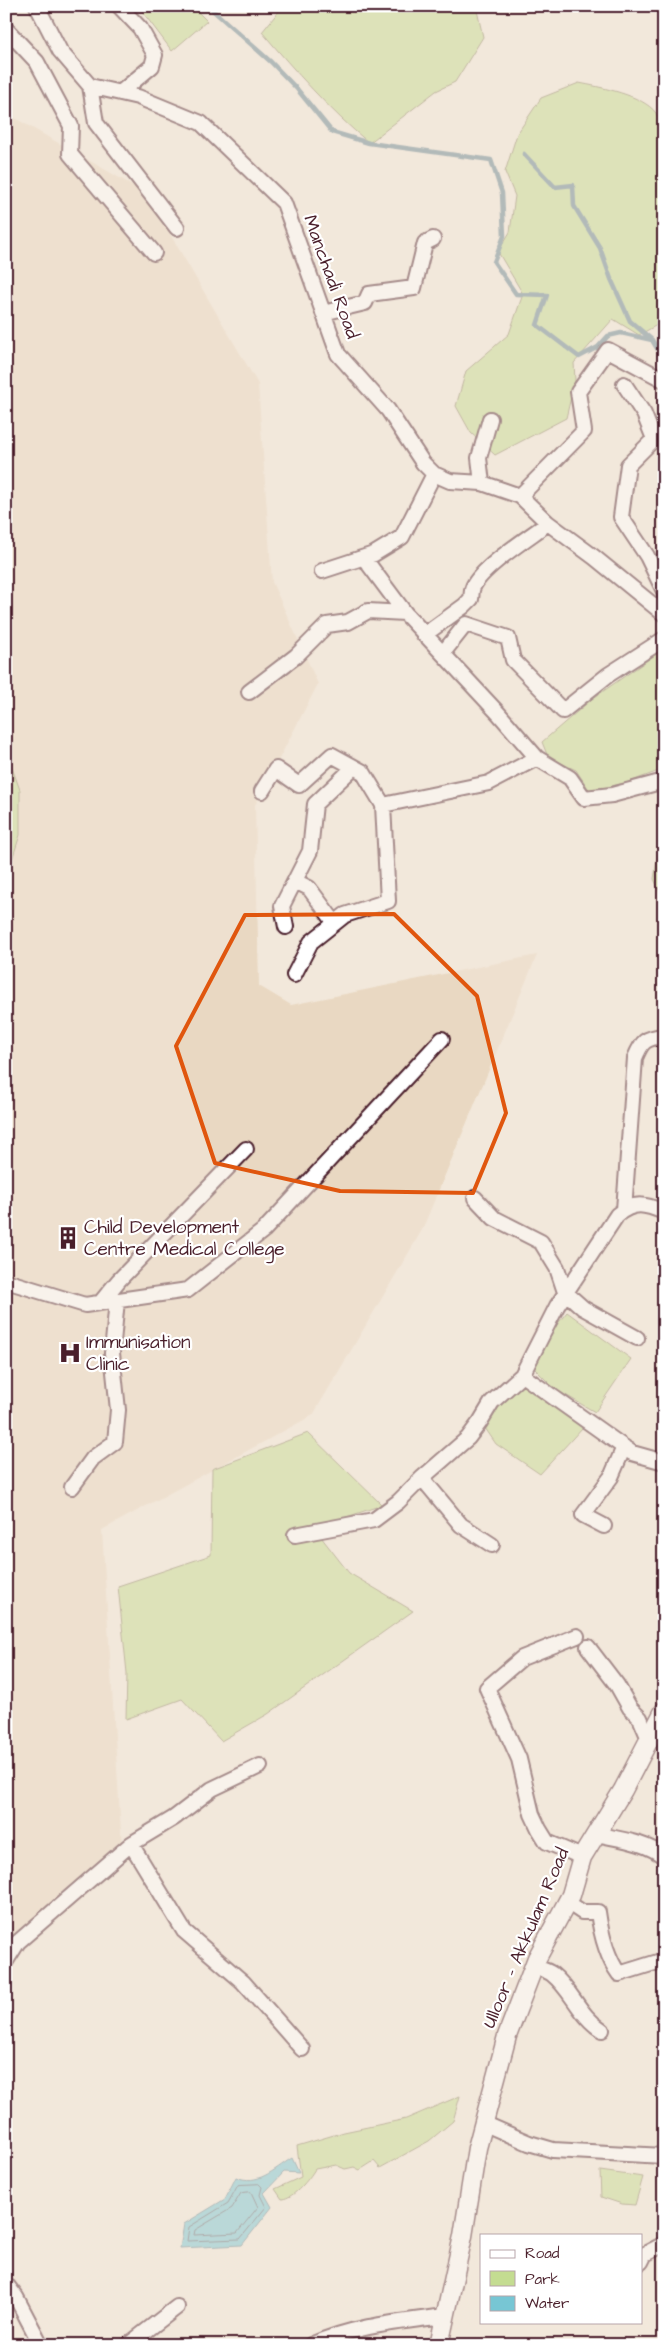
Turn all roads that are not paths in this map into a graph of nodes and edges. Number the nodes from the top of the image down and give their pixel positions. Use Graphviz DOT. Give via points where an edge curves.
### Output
graph roads {
  1 [pos="37,6"];
  2 [pos="119,6"];
  3 [pos="6,29"];
  4 [pos="90,86"];
  5 [pos="120,93"];
  6 [pos="177,228"];
  7 [pos="433,238"];
  8 [pos="154,253"];
  9 [pos="323,313"];
  10 [pos="664,380"];
  11 [pos="624,384"];
  12 [pos="490,419"];
  13 [pos="434,474"];
  14 [pos="482,483"];
  15 [pos="520,496"];
  16 [pos="548,523"];
  17 [pos="364,558"];
  18 [pos="322,571"];
  19 [pos="664,591"];
  20 [pos="405,612"];
  21 [pos="664,614"];
  22 [pos="424,635"];
  23 [pos="664,639"];
  24 [pos="443,653"];
  25 [pos="249,692"];
  26 [pos="536,758"];
  27 [pos="354,767"];
  28 [pos="664,781"];
  29 [pos="262,790"];
  30 [pos="383,805"];
  31 [pos="295,881"];
  32 [pos="335,923"];
  33 [pos="286,926"];
  34 [pos="294,975"];
  35 [pos="664,1036"];
  36 [pos="442,1039"];
  37 [pos="246,1149"];
  38 [pos="475,1198"];
  39 [pos="624,1210"];
  40 [pos="664,1212"];
  41 [pos="6,1281"];
  42 [pos="565,1292"];
  43 [pos="117,1300"];
  44 [pos="101,1302"];
  45 [pos="636,1338"];
  46 [pos="522,1375"];
  47 [pos="624,1447"];
  48 [pos="664,1462"];
  49 [pos="422,1478"];
  50 [pos="72,1487"];
  51 [pos="604,1526"];
  52 [pos="294,1535"];
  53 [pos="492,1545"];
  54 [pos="577,1636"];
  55 [pos="588,1647"];
  56 [pos="664,1711"];
  57 [pos="649,1739"];
  58 [pos="260,1766"];
  59 [pos="596,1834"];
  60 [pos="131,1844"];
  61 [pos="582,1857"];
  62 [pos="664,1857"];
  63 [pos="567,1902"];
  64 [pos="664,1960"];
  65 [pos="6,1961"];
  66 [pos="533,1967"];
  67 [pos="602,2030"];
  68 [pos="302,2049"];
  69 [pos="483,2123"];
  70 [pos="664,2156"];
  71 [pos="664,2244"];
  72 [pos="642,2260"];
  73 [pos="6,2284"];
  74 [pos="177,2307"];
  75 [pos="444,2316"];
  76 [pos="41,2345"];
  77 [pos="128,2345"];
  78 [pos="311,2345"];
  79 [pos="439,2345"];
  1 -- 4 [label="street" via="60,52"];
  2 -- 5 [label="street" via="140,28 155,55 152,66"];
  3 -- 8 [label="street" via="37,62 71,126 70,154"];
  4 -- 5 [label="street, Manchadi Road"];
  4 -- 6 [label="street" via="96,122"];
  5 -- 9 [label="street, Manchadi Road" via="138,97 201,123 284,203"];
  7 -- 9 [label="street" via="425,243 414,288 369,294 365,303"];
  9 -- 13 [label="street, Manchadi Road" via="338,354 388,410 423,463"];
  10 -- 15 [label="street" via="608,350 578,392 584,431"];
  11 -- 19 [label="street" via="644,414 654,439 628,465 621,518 647,556"];
  12 -- 14 [label="street" via="479,458"];
  13 -- 14 [label="street" via="450,481"];
  13 -- 17 [label="street" via="402,537"];
  14 -- 15 [label="street"];
  15 -- 16 [label="street"];
  16 -- 21 [label="street"];
  16 -- 22 [label="street" via="481,576 472,588 471,599"];
  17 -- 18 [label="street"];
  17 -- 20 [label="street"];
  20 -- 22 [label="street"];
  20 -- 25 [label="street" via="368,611 348,622 327,625 296,656"];
  22 -- 24 [label="street"];
  23 -- 24 [label="street" via="608,675 562,711 513,660 508,638 466,624"];
  24 -- 26 [label="street"];
  26 -- 28 [label="street" via="570,778 584,798"];
  26 -- 30 [label="street" via="489,783"];
  27 -- 29 [label="street" via="332,755 299,785 276,769"];
  27 -- 30 [label="street" via="363,772"];
  27 -- 31 [label="street" via="315,804 310,851"];
  30 -- 32 [label="street" via="388,901 345,915"];
  31 -- 32 [label="street" via="309,888"];
  31 -- 33 [label="street" via="282,906"];
  32 -- 34 [label="street" via="311,942"];
  35 -- 39 [label="street" via="650,1037 640,1044 635,1058"];
  36 -- 43 [label="street" via="256,1236 188,1290"];
  37 -- 44 [label="street"];
  38 -- 42 [label="street" via="494,1218 541,1242 557,1268"];
  39 -- 40 [label="street" via="638,1203"];
  39 -- 42 [label="street"];
  41 -- 44 [label="street" via="85,1305"];
  42 -- 45 [label="street" via="583,1308"];
  42 -- 46 [label="street"];
  43 -- 44 [label="street"];
  43 -- 50 [label="street" via="112,1353 118,1410 115,1442 93,1458"];
  46 -- 47 [label="street"];
  46 -- 49 [label="street" via="492,1402 468,1438"];
  47 -- 48 [label="street" via="632,1453"];
  47 -- 51 [label="street" via="611,1477 583,1514"];
  49 -- 52 [label="street" via="374,1520"];
  49 -- 53 [label="street" via="462,1525"];
  54 -- 61 [label="street" via="522,1658 487,1688 519,1759 532,1814 539,1829 547,1842"];
  55 -- 57 [label="street" via="640,1718"];
  56 -- 57 [label="main road, Ulloor - Akkulam Road"];
  57 -- 59 [label="main road, Ulloor - Akkulam Road"];
  58 -- 60 [label="street" via="202,1795 174,1818"];
  59 -- 61 [label="main road, Ulloor - Akkulam Road"];
  59 -- 62 [label="street" via="657,1851"];
  60 -- 65 [label="street" via="18,1942"];
  60 -- 68 [label="street" via="184,1932 243,1982"];
  61 -- 63 [label="main road, Ulloor - Akkulam Road"];
  63 -- 64 [label="street" via="582,1912 598,1912 612,1965 619,1974"];
  63 -- 66 [label="main road, Ulloor - Akkulam Road"];
  66 -- 67 [label="street" via="552,1974 576,2000 591,2024"];
  66 -- 69 [label="main road, Ulloor - Akkulam Road" via="507,2036"];
  69 -- 70 [label="street" via="554,2150"];
  69 -- 75 [label="main road, Ulloor - Akkulam Road" via="454,2285"];
  71 -- 72 [label="street" via="645,2254"];
  73 -- 76 [label="street"];
  74 -- 77 [label="street"];
  75 -- 78 [label="street" via="382,2323"];
  75 -- 79 [label="main road, Ulloor - Akkulam Road"];
}
